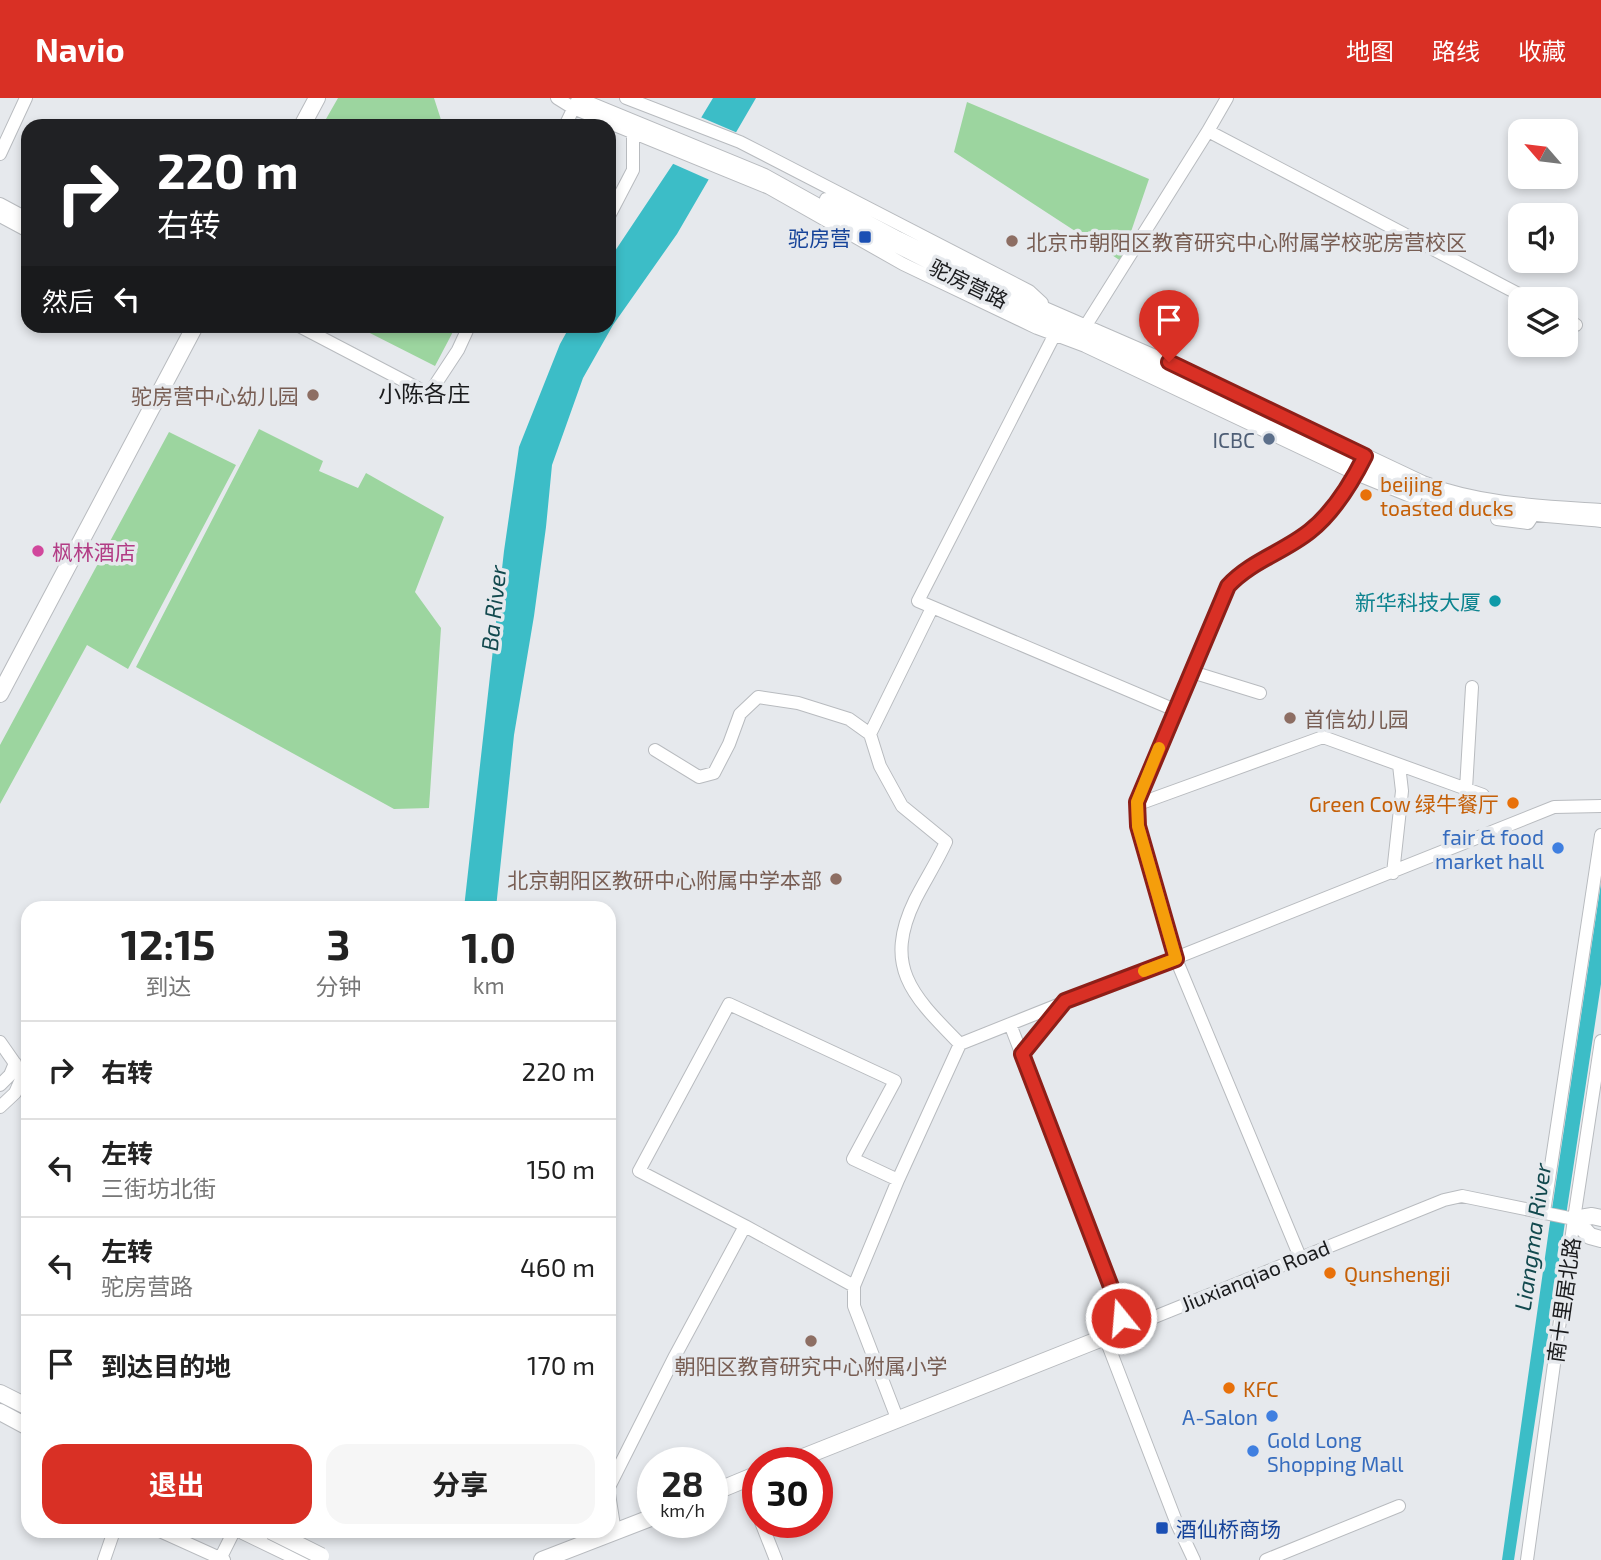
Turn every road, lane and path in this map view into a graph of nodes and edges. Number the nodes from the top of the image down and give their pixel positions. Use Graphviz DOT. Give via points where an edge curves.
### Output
graph roads {
  1 [pos="26,98"];
  2 [pos="317,98"];
  3 [pos="557,98"];
  4 [pos="598,98"];
  5 [pos="625,98"];
  6 [pos="1227,98"];
  7 [pos="577,101"];
  8 [pos="306,119"];
  9 [pos="568,119"];
  10 [pos="608,119"];
  11 [pos="616,123"];
  12 [pos="1209,131"];
  13 [pos="633,133"];
  14 [pos="673,133"];
  15 [pos="0,154"];
  16 [pos="729,162"];
  17 [pos="616,203"];
  18 [pos="0,204"];
  19 [pos="21,215"];
  20 [pos="0,216"];
  21 [pos="21,227"];
  22 [pos="1508,288"];
  23 [pos="1051,312"];
  24 [pos="1083,329"];
  25 [pos="1057,330"];
  26 [pos="191,333"];
  27 [pos="312,333"];
  28 [pos="466,333"];
  29 [pos="1361,465"];
  30 [pos="1601,510"];
  31 [pos="1601,521"];
  32 [pos="932,608"];
  33 [pos="1192,672"];
  34 [pos="1472,687"];
  35 [pos="1260,693"];
  36 [pos="0,694"];
  37 [pos="1175,710"];
  38 [pos="870,734"];
  39 [pos="655,750"];
  40 [pos="1399,765"];
  41 [pos="1466,789"];
  42 [pos="1483,795"];
  43 [pos="1137,802"];
  44 [pos="1601,806"];
  45 [pos="1601,835"];
  46 [pos="1393,873"];
  47 [pos="1176,959"];
  48 [pos="1065,1001"];
  49 [pos="1010,1024"];
  50 [pos="1601,1041"];
  51 [pos="0,1042"];
  52 [pos="960,1044"];
  53 [pos="1022,1054"];
  54 [pos="15,1063"];
  55 [pos="21,1072"];
  56 [pos="21,1080"];
  57 [pos="0,1085"];
  58 [pos="0,1107"];
  59 [pos="898,1180"];
  60 [pos="1544,1212"];
  61 [pos="1601,1218"];
  62 [pos="1573,1219"];
  63 [pos="745,1226"];
  64 [pos="1601,1239"];
  65 [pos="1300,1257"];
  66 [pos="854,1286"];
  67 [pos="1105,1337"];
  68 [pos="0,1392"];
  69 [pos="21,1403"];
  70 [pos="0,1412"];
  71 [pos="897,1418"];
  72 [pos="21,1423"];
  73 [pos="827,1447"];
  74 [pos="616,1473"];
  75 [pos="1399,1506"];
  76 [pos="637,1523"];
  77 [pos="616,1532"];
  78 [pos="112,1538"];
  79 [pos="176,1538"];
  80 [pos="231,1538"];
  81 [pos="265,1538"];
  82 [pos="269,1538"];
  83 [pos="599,1538"];
  84 [pos="767,1538"];
  85 [pos="323,1558"];
  86 [pos="222,1559"];
  87 [pos="104,1560"];
  88 [pos="303,1560"];
  89 [pos="542,1560"];
  90 [pos="776,1560"];
  91 [pos="1194,1560"];
  92 [pos="1266,1560"];
  93 [pos="1527,1560"];
  1 -- 15 [label="street"];
  2 -- 8 [label="main road"];
  3 -- 7 [label="street"];
  4 -- 14 [label="street, 驼房营路"];
  5 -- 14 [label="street"];
  6 -- 12 [label="street"];
  7 -- 9 [label="street"];
  7 -- 10 [label="street"];
  7 -- 14 [label="street, 驼房营路"];
  11 -- 13 [label="street"];
  12 -- 22 [label="street"];
  12 -- 24 [label="street"];
  13 -- 14 [label="street"];
  13 -- 17 [label="street" via="633,170"];
  14 -- 16 [label="street, 驼房营路"];
  14 -- 23 [label="street" via="740,142 1029,291"];
  16 -- 23 [label="street, 驼房营路" via="781,176"];
  16 -- 25 [label="street, 驼房营路" via="784,185"];
  18 -- 19 [label="street"];
  20 -- 21 [label="street"];
  23 -- 24 [label="street, 驼房营路"];
  24 -- 25 [label="street, 驼房营路"];
  24 -- 29 [label="street, 驼房营路"];
  25 -- 29 [label="street"];
  25 -- 32 [label="street" via="918,601"];
  26 -- 36 [label="main road"];
  27 -- 28 [label="street" via="429,394"];
  29 -- 30 [label="street" via="1452,493"];
  29 -- 31 [label="street" via="1450,502"];
  29 -- 33 [label="street" via="1310,531 1241,572 1228,586"];
  32 -- 37 [label="street"];
  32 -- 38 [label="street"];
  33 -- 35 [label="street"];
  33 -- 37 [label="street"];
  34 -- 41 [label="street"];
  37 -- 43 [label="street"];
  38 -- 39 [label="street" via="849,719 758,697 740,714 714,774 699,777"];
  38 -- 52 [label="street" via="880,766 902,806 946,842 914,901 901,942 904,974 923,1007"];
  40 -- 41 [label="street"];
  40 -- 43 [label="street" via="1323,737"];
  40 -- 46 [label="street" via="1402,791"];
  41 -- 42 [label="street"];
  43 -- 47 [label="street" via="1138,826"];
  44 -- 46 [label="street" via="1554,807"];
  45 -- 60 [label="street"];
  46 -- 47 [label="street"];
  47 -- 48 [label="street"];
  47 -- 65 [label="street"];
  48 -- 49 [label="street"];
  48 -- 53 [label="street"];
  49 -- 52 [label="street"];
  49 -- 53 [label="street"];
  50 -- 62 [label="street, 南十里居北路"];
  51 -- 54 [label="street"];
  52 -- 59 [label="street"];
  53 -- 67 [label="street" via="1118,1305 1121,1318"];
  54 -- 55 [label="street"];
  54 -- 57 [label="street"];
  56 -- 58 [label="street"];
  59 -- 63 [label="street" via="853,1159 895,1081 729,1004 639,1171"];
  59 -- 66 [label="street"];
  60 -- 62 [label="street, Jiuxianqiao Road"];
  60 -- 65 [label="street, Jiuxianqiao Road" via="1462,1196"];
  61 -- 62 [label="main road, Jiuxianqiao Road"];
  62 -- 64 [label="main road, Jiuxianqiao Road" via="1590,1236"];
  62 -- 93 [label="street, 南十里居北路"];
  63 -- 66 [label="street"];
  63 -- 74 [label="street"];
  65 -- 67 [label="street, Jiuxianqiao Road"];
  66 -- 71 [label="street" via="854,1306"];
  67 -- 71 [label="main road, Jiuxianqiao Road"];
  67 -- 91 [label="street"];
  68 -- 69 [label="main road"];
  70 -- 72 [label="main road"];
  71 -- 73 [label="main road, Jiuxianqiao Road"];
  75 -- 92 [label="street"];
  76 -- 77 [label="main road"];
  78 -- 87 [label="street"];
  79 -- 86 [label="street"];
  80 -- 86 [label="street"];
  81 -- 88 [label="main road"];
  82 -- 85 [label="main road, bridge"];
  83 -- 89 [label="main road"];
  84 -- 90 [label="street"];
}
